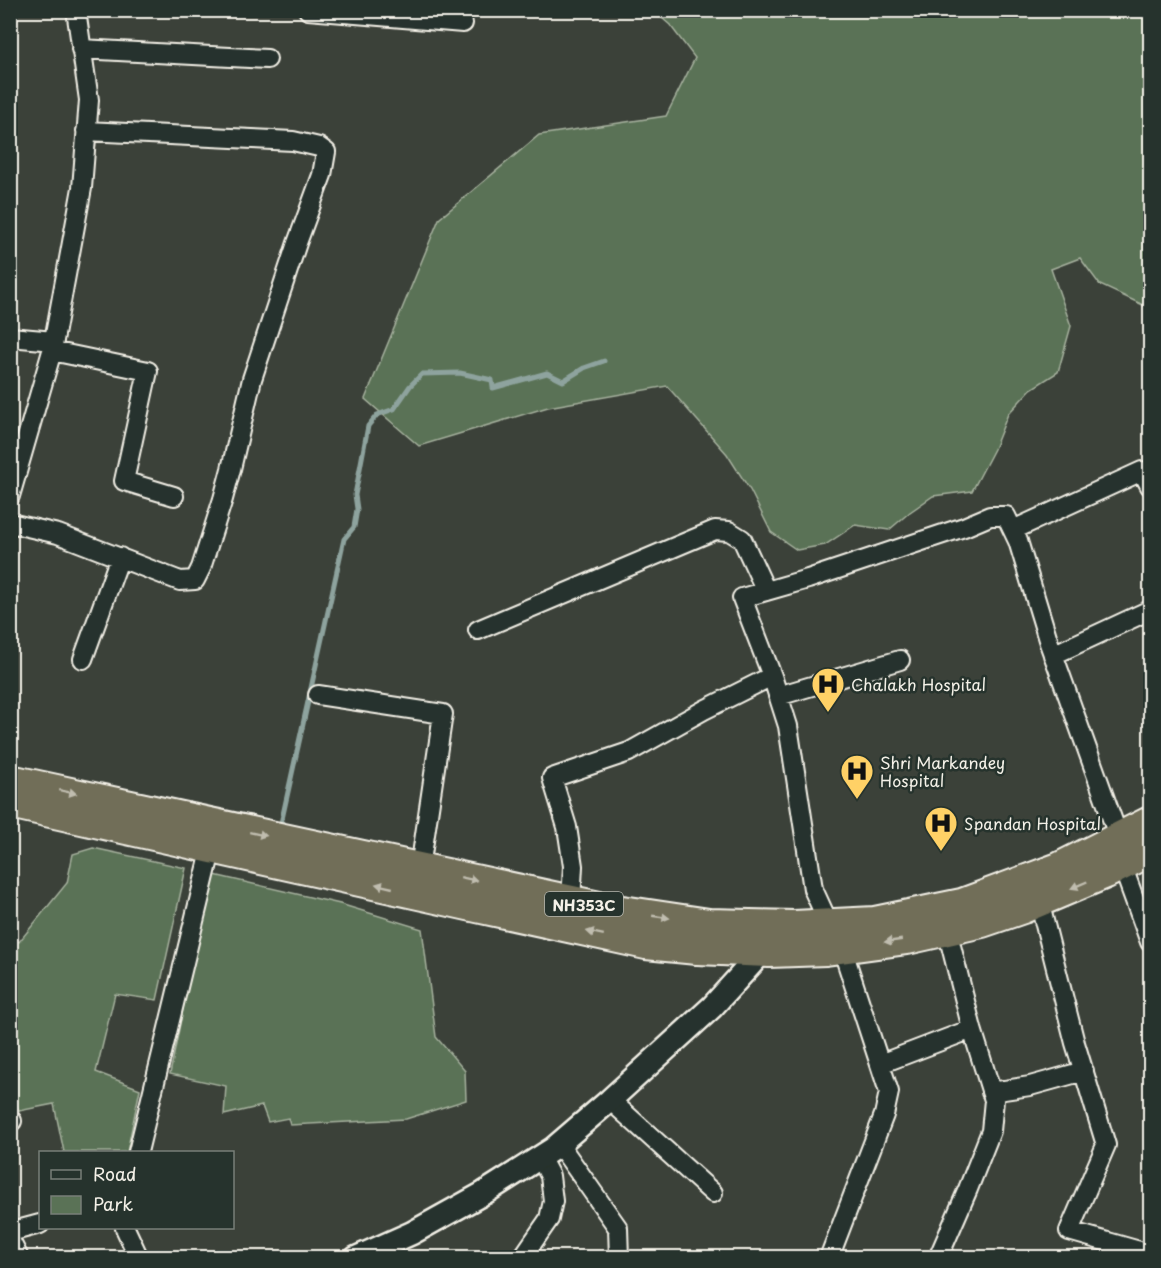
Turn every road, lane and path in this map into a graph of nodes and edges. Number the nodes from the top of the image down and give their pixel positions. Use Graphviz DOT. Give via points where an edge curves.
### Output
graph roads {
  1 [pos="76,10"];
  2 [pos="308,10"];
  3 [pos="463,23"];
  4 [pos="81,49"];
  5 [pos="267,58"];
  6 [pos="86,131"];
  7 [pos="10,337"];
  8 [pos="53,346"];
  9 [pos="1150,486"];
  10 [pos="10,496"];
  11 [pos="174,496"];
  12 [pos="10,523"];
  13 [pos="1012,530"];
  14 [pos="120,557"];
  15 [pos="766,591"];
  16 [pos="1150,610"];
  17 [pos="478,630"];
  18 [pos="1053,655"];
  19 [pos="83,659"];
  20 [pos="900,660"];
  21 [pos="772,676"];
  22 [pos="318,695"];
  23 [pos="778,696"];
  24 [pos="10,780"];
  25 [pos="10,803"];
  26 [pos="1150,822"];
  27 [pos="212,847"];
  28 [pos="1150,851"];
  29 [pos="1120,852"];
  30 [pos="420,868"];
  31 [pos="571,901"];
  32 [pos="1039,901"];
  33 [pos="947,930"];
  34 [pos="836,936"];
  35 [pos="1150,942"];
  36 [pos="762,952"];
  37 [pos="972,1029"];
  38 [pos="880,1064"];
  39 [pos="1084,1071"];
  40 [pos="991,1092"];
  41 [pos="609,1100"];
  42 [pos="550,1150"];
  43 [pos="138,1151"];
  44 [pos="713,1193"];
  45 [pos="39,1224"];
  46 [pos="126,1229"];
  47 [pos="10,1232"];
  48 [pos="10,1240"];
  49 [pos="1150,1254"];
  50 [pos="19,1257"];
  51 [pos="140,1257"];
  52 [pos="356,1257"];
  53 [pos="522,1257"];
  54 [pos="619,1257"];
  55 [pos="829,1257"];
  56 [pos="938,1257"];
  1 -- 4 [label="street"];
  2 -- 3 [label="street"];
  4 -- 5 [label="street"];
  4 -- 6 [label="street" via="89,100"];
  6 -- 8 [label="street" via="82,188"];
  6 -- 14 [label="street" via="293,141 326,152 322,175 252,378 228,479 195,580 180,581"];
  7 -- 8 [label="street"];
  8 -- 10 [label="street"];
  8 -- 11 [label="street" via="148,372 124,481"];
  9 -- 13 [label="street" via="1142,471"];
  12 -- 14 [label="street" via="58,534"];
  13 -- 15 [label="street" via="1006,516 990,516"];
  13 -- 18 [label="street"];
  14 -- 19 [label="street"];
  15 -- 17 [label="street" via="742,538 729,531 715,530"];
  15 -- 21 [label="street" via="742,598"];
  16 -- 18 [label="street"];
  18 -- 29 [label="street"];
  20 -- 23 [label="street"];
  21 -- 23 [label="street"];
  21 -- 31 [label="street" via="629,752 552,778 567,827 573,866"];
  22 -- 30 [label="street" via="443,714"];
  23 -- 34 [label="street" via="788,726 813,889"];
  24 -- 30 [label="highway, NH353C, one-way"];
  25 -- 27 [label="highway, NH353C"];
  26 -- 29 [label="highway, NH353C"];
  36 -- 27 [label="highway, NH353C, one-way" via="646,944"];
  27 -- 43 [label="street"];
  28 -- 29 [label="highway, NH353C"];
  29 -- 32 [label="highway, NH353C, one-way"];
  29 -- 34 [label="highway, NH353C" via="1059,868 962,904 875,922"];
  29 -- 35 [label="street"];
  30 -- 31 [label="highway, NH353C, one-way"];
  31 -- 34 [label="highway, NH353C, one-way" via="710,924 794,926"];
  32 -- 33 [label="highway, NH353C"];
  32 -- 39 [label="street"];
  33 -- 34 [label="highway, NH353C, one-way" via="907,939"];
  33 -- 37 [label="street"];
  34 -- 36 [label="highway, NH353C" via="826,950"];
  34 -- 38 [label="street"];
  36 -- 41 [label="street" via="712,1007"];
  37 -- 38 [label="street"];
  37 -- 40 [label="street"];
  38 -- 55 [label="street" via="889,1092 884,1114"];
  39 -- 40 [label="street"];
  39 -- 49 [label="street" via="1106,1145 1069,1230"];
  40 -- 56 [label="street" via="991,1131"];
  41 -- 42 [label="street"];
  41 -- 44 [label="street"];
  42 -- 52 [label="street" via="412,1233"];
  42 -- 53 [label="street" via="553,1201 549,1219"];
  42 -- 54 [label="street" via="618,1228"];
  45 -- 47 [label="street"];
  46 -- 51 [label="street"];
  48 -- 50 [label="street"];
}
